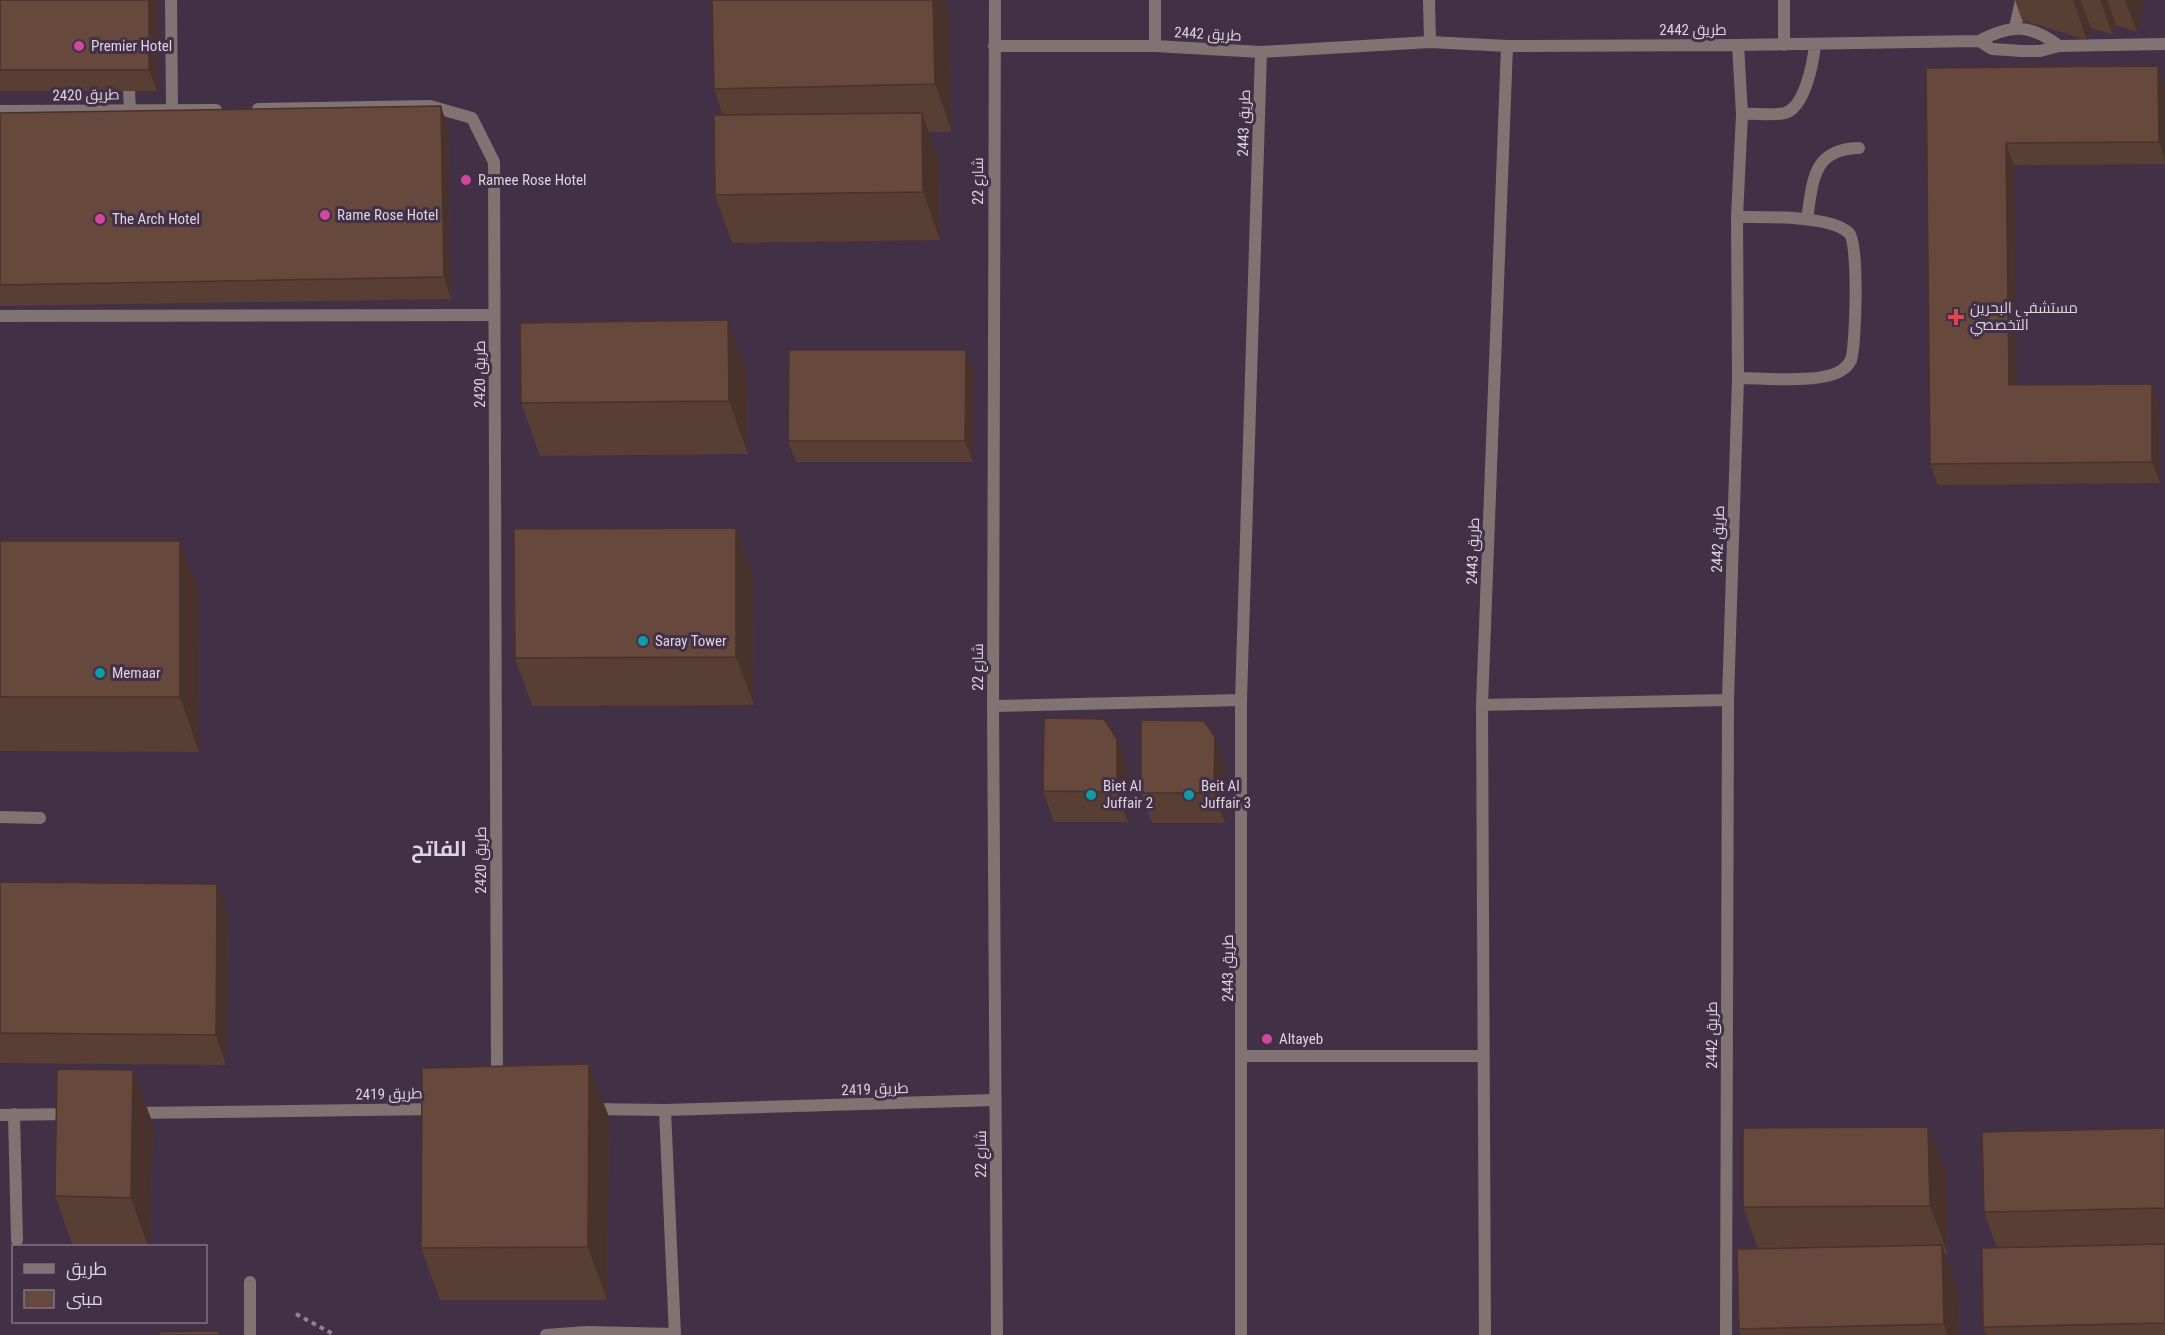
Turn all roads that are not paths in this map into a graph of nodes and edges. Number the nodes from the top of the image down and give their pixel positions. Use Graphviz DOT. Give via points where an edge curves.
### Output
graph roads {
  1 [pos="171,0"];
  2 [pos="995,0"];
  3 [pos="1155,0"];
  4 [pos="1429,0"];
  5 [pos="1784,0"];
  6 [pos="2020,0"];
  7 [pos="2015,28"];
  8 [pos="1979,41"];
  9 [pos="1430,42"];
  10 [pos="2165,44"];
  11 [pos="1738,45"];
  12 [pos="1784,45"];
  13 [pos="1815,45"];
  14 [pos="994,46"];
  15 [pos="1155,46"];
  16 [pos="1507,46"];
  17 [pos="2060,46"];
  18 [pos="1261,52"];
  19 [pos="129,92"];
  20 [pos="172,109"];
  21 [pos="130,110"];
  22 [pos="0,111"];
  23 [pos="1742,114"];
  24 [pos="1859,148"];
  25 [pos="1737,217"];
  26 [pos="1807,219"];
  27 [pos="494,315"];
  28 [pos="0,316"];
  29 [pos="1738,378"];
  30 [pos="1241,700"];
  31 [pos="1728,700"];
  32 [pos="1482,705"];
  33 [pos="993,706"];
  34 [pos="0,817"];
  35 [pos="40,818"];
  36 [pos="1243,1056"];
  37 [pos="1483,1056"];
  38 [pos="497,1096"];
  39 [pos="995,1100"];
  40 [pos="455,1108"];
  41 [pos="576,1109"];
  42 [pos="665,1110"];
  43 [pos="85,1113"];
  44 [pos="121,1113"];
  45 [pos="14,1114"];
  46 [pos="0,1115"];
  47 [pos="17,1240"];
  48 [pos="250,1282"];
  49 [pos="250,1335"];
  50 [pos="546,1335"];
  51 [pos="675,1335"];
  52 [pos="997,1335"];
  53 [pos="1241,1335"];
  54 [pos="1485,1335"];
  55 [pos="1725,1335"];
  1 -- 20 [label="street"];
  2 -- 14 [label="street, شارع 22"];
  3 -- 15 [label="street"];
  4 -- 9 [label="street"];
  5 -- 12 [label="street"];
  6 -- 7 [label="street"];
  7 -- 8 [label="street"];
  7 -- 17 [label="street" via="2040,32"];
  8 -- 13 [label="street"];
  8 -- 17 [label="street" via="2000,51 2040,51"];
  9 -- 16 [label="street, طريق 2442"];
  9 -- 18 [label="street, طريق 2442"];
  10 -- 17 [label="street"];
  11 -- 12 [label="street"];
  11 -- 16 [label="street, طريق 2442"];
  11 -- 23 [label="street, طريق 2442"];
  12 -- 13 [label="street"];
  13 -- 23 [label="street" via="1795,107 1785,113"];
  14 -- 15 [label="street, طريق 2442"];
  14 -- 33 [label="street, شارع 22"];
  15 -- 18 [label="street, طريق 2442"];
  16 -- 32 [label="street, طريق 2443"];
  18 -- 30 [label="street, طريق 2443"];
  19 -- 21 [label="street"];
  20 -- 21 [label="street, طريق 2420"];
  20 -- 27 [label="street, طريق 2420" via="430,106 472,118 494,162"];
  21 -- 22 [label="street, طريق 2420"];
  23 -- 25 [label="street, طريق 2442"];
  24 -- 26 [label="street" via="1842,148 1818,165"];
  25 -- 26 [label="street"];
  25 -- 29 [label="street, طريق 2442"];
  26 -- 29 [label="street" via="1842,229 1854,241 1856,284 1850,361 1844,369 1827,377"];
  27 -- 28 [label="street"];
  27 -- 38 [label="street, طريق 2420"];
  29 -- 31 [label="street, طريق 2442"];
  30 -- 33 [label="street"];
  30 -- 36 [label="street, طريق 2443"];
  31 -- 32 [label="street"];
  31 -- 55 [label="street, طريق 2442"];
  32 -- 37 [label="street, طريق 2443"];
  33 -- 39 [label="street, شارع 22"];
  34 -- 35 [label="street"];
  36 -- 37 [label="street"];
  36 -- 53 [label="street, طريق 2443"];
  37 -- 54 [label="street, طريق 2443"];
  39 -- 42 [label="street, طريق 2419"];
  39 -- 52 [label="street, شارع 22"];
  40 -- 44 [label="street, طريق 2419"];
  41 -- 42 [label="street, طريق 2419"];
  42 -- 51 [label="street"];
  43 -- 45 [label="street"];
  45 -- 46 [label="street"];
  45 -- 47 [label="street"];
  48 -- 49 [label="street"];
  50 -- 51 [label="street"];
}
